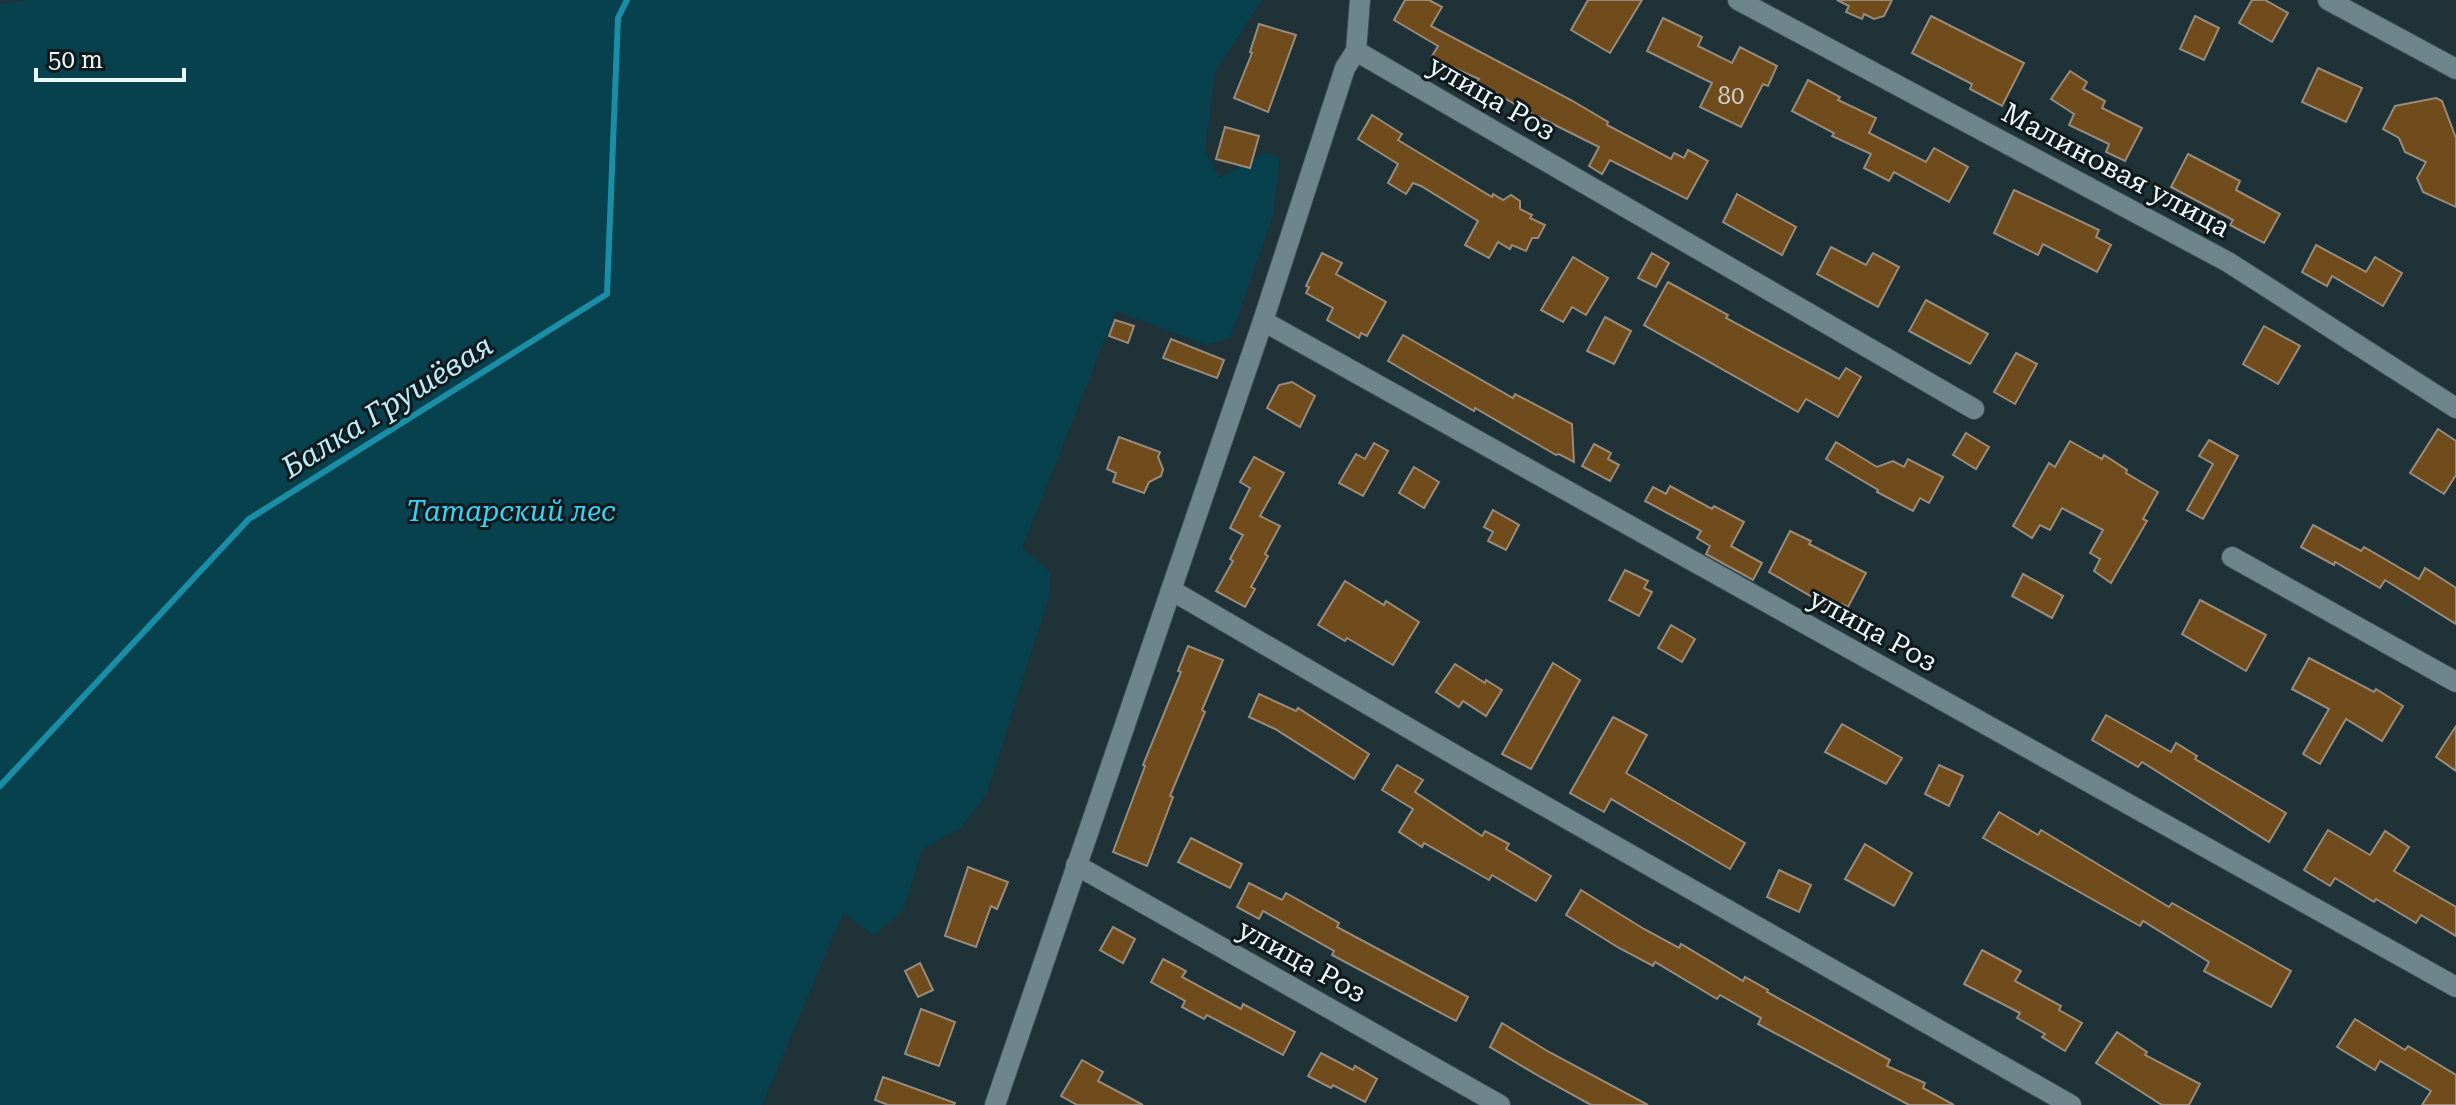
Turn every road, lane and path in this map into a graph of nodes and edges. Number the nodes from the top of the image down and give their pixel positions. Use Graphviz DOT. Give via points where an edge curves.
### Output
graph roads {
  1 [pos="1360,0"];
  2 [pos="1738,0"];
  3 [pos="2328,0"];
  4 [pos="1356,51"];
  5 [pos="2456,69"];
  6 [pos="1263,321"];
  7 [pos="2456,408"];
  8 [pos="1974,409"];
  9 [pos="2232,557"];
  10 [pos="1171,590"];
  11 [pos="2456,682"];
  12 [pos="1076,865"];
  13 [pos="2456,987"];
  14 [pos="1000,1103"];
  15 [pos="1500,1105"];
  16 [pos="2071,1105"];
  1 -- 4 [label="street"];
  2 -- 7 [label="street, Малиновая улица" via="2228,262"];
  3 -- 5 [label="street"];
  4 -- 6 [label="street" via="1345,68"];
  4 -- 8 [label="street, улица Роз"];
  6 -- 10 [label="street"];
  6 -- 13 [label="street, улица Роз"];
  9 -- 11 [label="street"];
  10 -- 12 [label="street"];
  10 -- 16 [label="street"];
  12 -- 14 [label="street"];
  12 -- 15 [label="street, улица Роз"];
}
